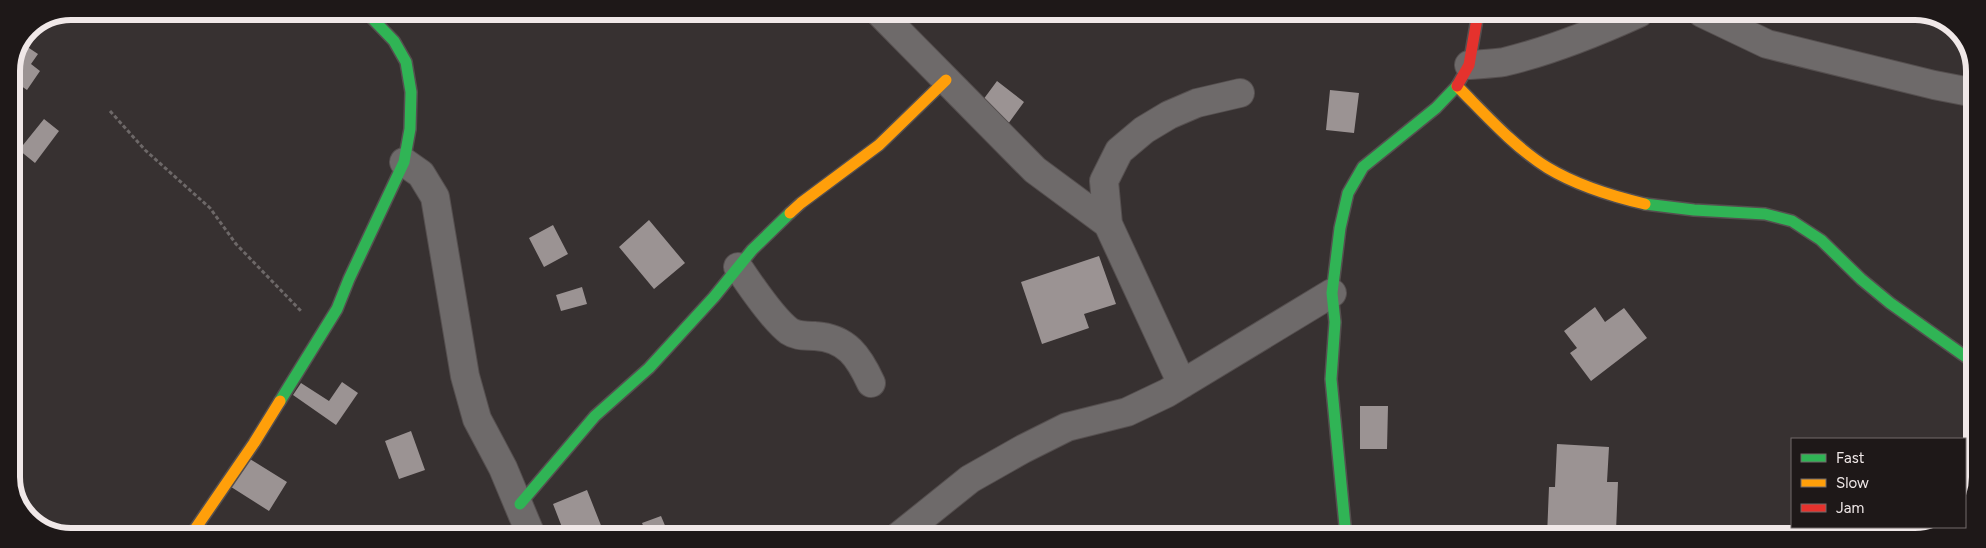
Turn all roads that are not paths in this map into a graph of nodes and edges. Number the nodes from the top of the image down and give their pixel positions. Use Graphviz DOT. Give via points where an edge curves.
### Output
graph roads {
  1 [pos="374,20"];
  2 [pos="887,20"];
  3 [pos="1476,20"];
  4 [pos="1623,20"];
  5 [pos="1717,20"];
  6 [pos="1463,76"];
  7 [pos="946,80"];
  8 [pos="1966,91"];
  9 [pos="1240,93"];
  10 [pos="404,162"];
  11 [pos="1108,224"];
  12 [pos="738,267"];
  13 [pos="1332,293"];
  14 [pos="1966,355"];
  15 [pos="871,383"];
  16 [pos="1182,384"];
  17 [pos="520,504"];
  18 [pos="196,528"];
  19 [pos="529,528"];
  20 [pos="909,528"];
  21 [pos="1345,528"];
  1 -- 10 [label="street" via="394,41 406,62 411,92 410,129"];
  2 -- 7 [label="street"];
  3 -- 6 [label="street"];
  4 -- 6 [label="street" via="1591,34"];
  5 -- 8 [label="street" via="1767,44"];
  6 -- 13 [label="street" via="1436,108 1363,168 1348,193"];
  6 -- 14 [label="street" via="1501,130 1548,167 1586,186 1640,203 1682,209 1762,212 1793,222 1822,238 1861,279 1942,341"];
  7 -- 11 [label="street" via="1035,170"];
  7 -- 12 [label="street" via="879,145 801,203"];
  9 -- 11 [label="street" via="1197,103 1169,115 1144,130 1119,152 1104,181"];
  10 -- 17 [label="street" via="421,174 435,197 462,358 477,419"];
  10 -- 18 [label="street" via="337,309 254,443"];
  11 -- 16 [label="street"];
  12 -- 15 [label="street" via="780,323 802,337 824,336 840,342 857,357"];
  12 -- 17 [label="street" via="649,368 595,416"];
  13 -- 16 [label="street"];
  13 -- 21 [label="street" via="1335,322 1331,379"];
  16 -- 20 [label="street" via="1127,412 1067,427 1023,449 970,479"];
  17 -- 19 [label="street"];
}
